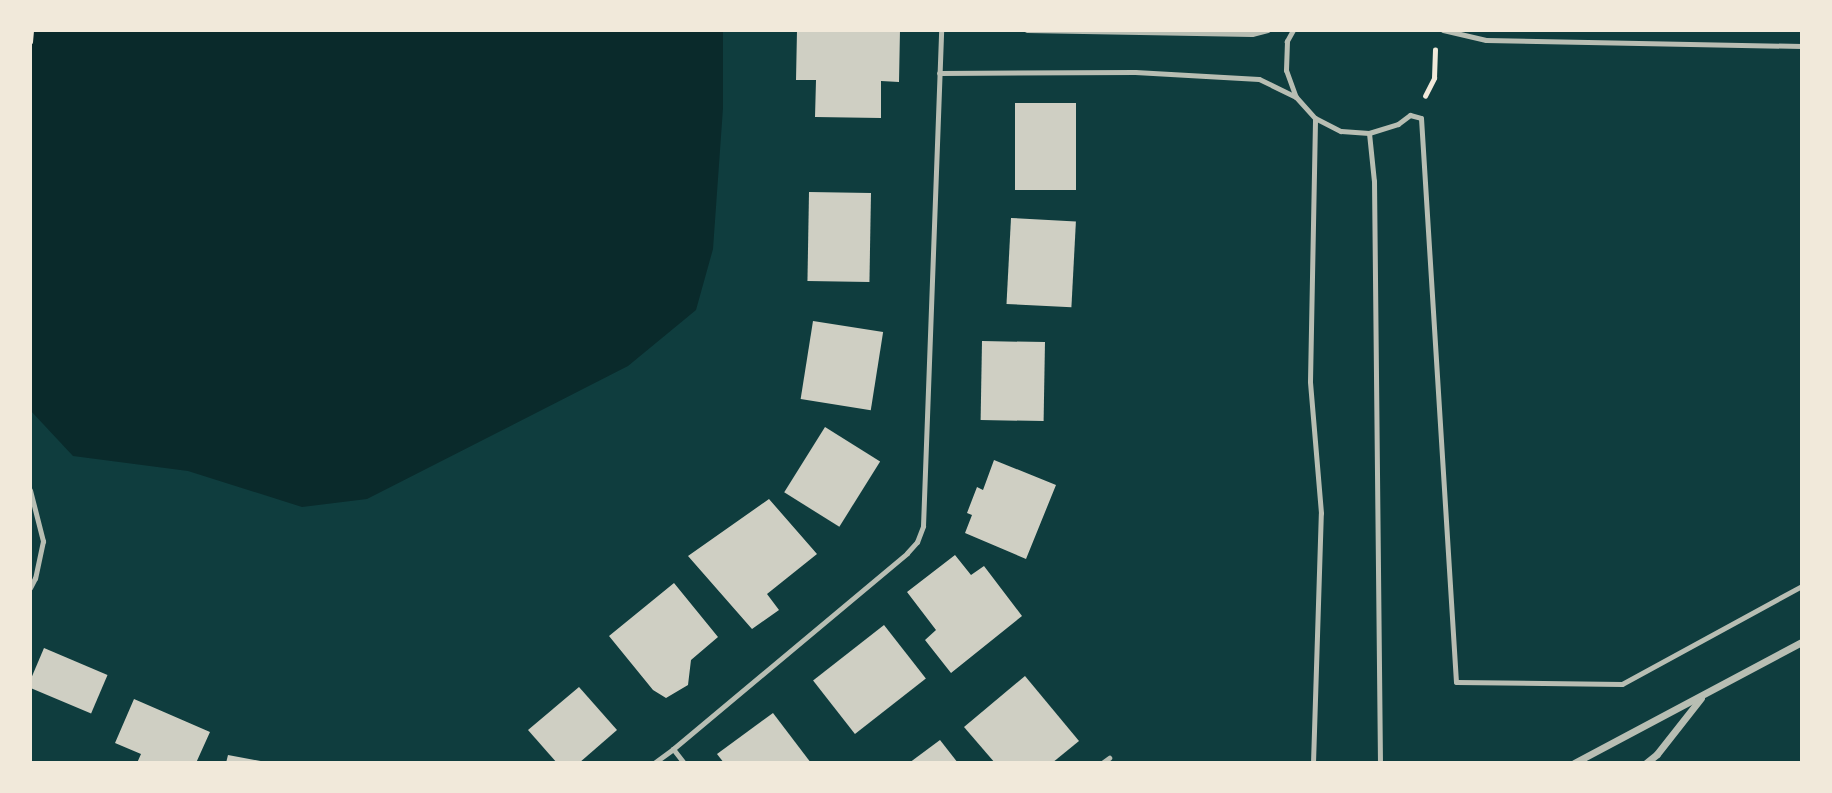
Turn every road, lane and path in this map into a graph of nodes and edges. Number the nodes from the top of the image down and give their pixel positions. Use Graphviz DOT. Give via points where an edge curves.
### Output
graph roads {
  1 [pos="31,30"];
  2 [pos="941,30"];
  3 [pos="1027,30"];
  4 [pos="1268,30"];
  5 [pos="1293,30"];
  6 [pos="1443,30"];
  7 [pos="1432,39"];
  8 [pos="30,42"];
  9 [pos="1802,46"];
  10 [pos="939,73"];
  11 [pos="1296,97"];
  12 [pos="1409,115"];
  13 [pos="1315,118"];
  14 [pos="1369,133"];
  15 [pos="30,490"];
  16 [pos="1802,586"];
  17 [pos="30,588"];
  18 [pos="1802,642"];
  19 [pos="1704,695"];
  20 [pos="673,749"];
  21 [pos="1109,758"];
  22 [pos="654,763"];
  23 [pos="684,763"];
  24 [pos="1102,763"];
  25 [pos="1313,763"];
  26 [pos="1380,763"];
  27 [pos="1574,763"];
  28 [pos="1646,763"];
  1 -- 8 [label="path"];
  2 -- 10 [label="lane"];
  3 -- 4 [label="lane" via="1252,34"];
  5 -- 11 [label="lane" via="1287,41 1286,70"];
  6 -- 9 [label="lane" via="1486,40"];
  7 -- 12 [label="path" via="1434,78"];
  10 -- 11 [label="lane" via="1135,72 1259,79"];
  10 -- 20 [label="lane" via="923,526 907,553"];
  11 -- 13 [label="lane"];
  12 -- 14 [label="lane" via="1398,124"];
  12 -- 16 [label="lane" via="1421,118 1456,682 1622,684"];
  13 -- 14 [label="lane" via="1341,131"];
  13 -- 25 [label="lane" via="1310,381 1321,513"];
  14 -- 26 [label="lane" via="1374,181"];
  15 -- 17 [label="lane" via="43,541"];
  18 -- 19 [label="street"];
  19 -- 27 [label="street"];
  19 -- 28 [label="street"];
  20 -- 22 [label="lane"];
  20 -- 23 [label="lane"];
  21 -- 24 [label="lane"];
}
